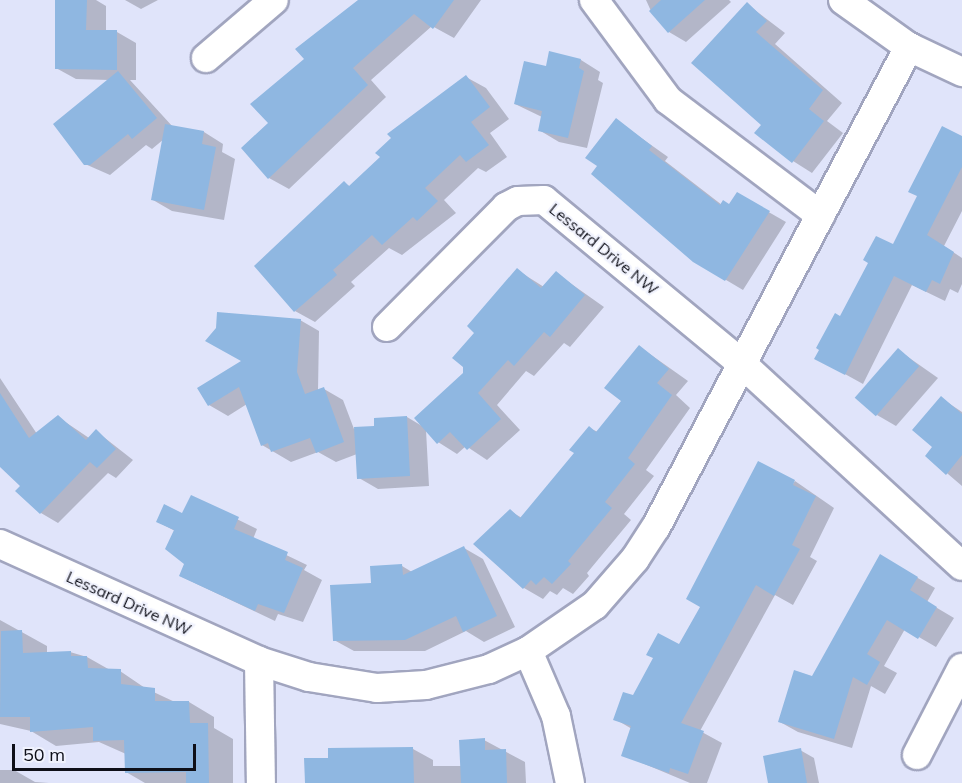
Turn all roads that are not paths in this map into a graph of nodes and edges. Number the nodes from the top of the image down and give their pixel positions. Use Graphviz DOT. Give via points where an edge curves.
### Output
graph roads {
  1 [pos="274,0"];
  2 [pos="594,0"];
  3 [pos="843,0"];
  4 [pos="909,46"];
  5 [pos="206,58"];
  6 [pos="962,72"];
  7 [pos="820,215"];
  8 [pos="387,327"];
  9 [pos="740,362"];
  10 [pos="0,544"];
  11 [pos="962,566"];
  12 [pos="528,651"];
  13 [pos="259,661"];
  14 [pos="962,668"];
  15 [pos="917,755"];
  16 [pos="261,783"];
  17 [pos="570,783"];
  1 -- 5 [label="street"];
  2 -- 7 [label="street" via="668,100"];
  3 -- 4 [label="street"];
  4 -- 6 [label="street"];
  4 -- 7 [label="street, Lessard Drive NW"];
  7 -- 9 [label="street, Lessard Drive NW"];
  8 -- 9 [label="street, Lessard Drive NW" via="506,207 531,199 544,200"];
  9 -- 11 [label="street, Lessard Drive NW"];
  9 -- 12 [label="street, Lessard Drive NW" via="656,527 635,559 595,605"];
  10 -- 13 [label="street, Lessard Drive NW"];
  12 -- 13 [label="street, Lessard Drive NW" via="455,679 397,688 309,677"];
  12 -- 17 [label="street" via="556,716"];
  13 -- 16 [label="street"];
  14 -- 15 [label="street"];
}
